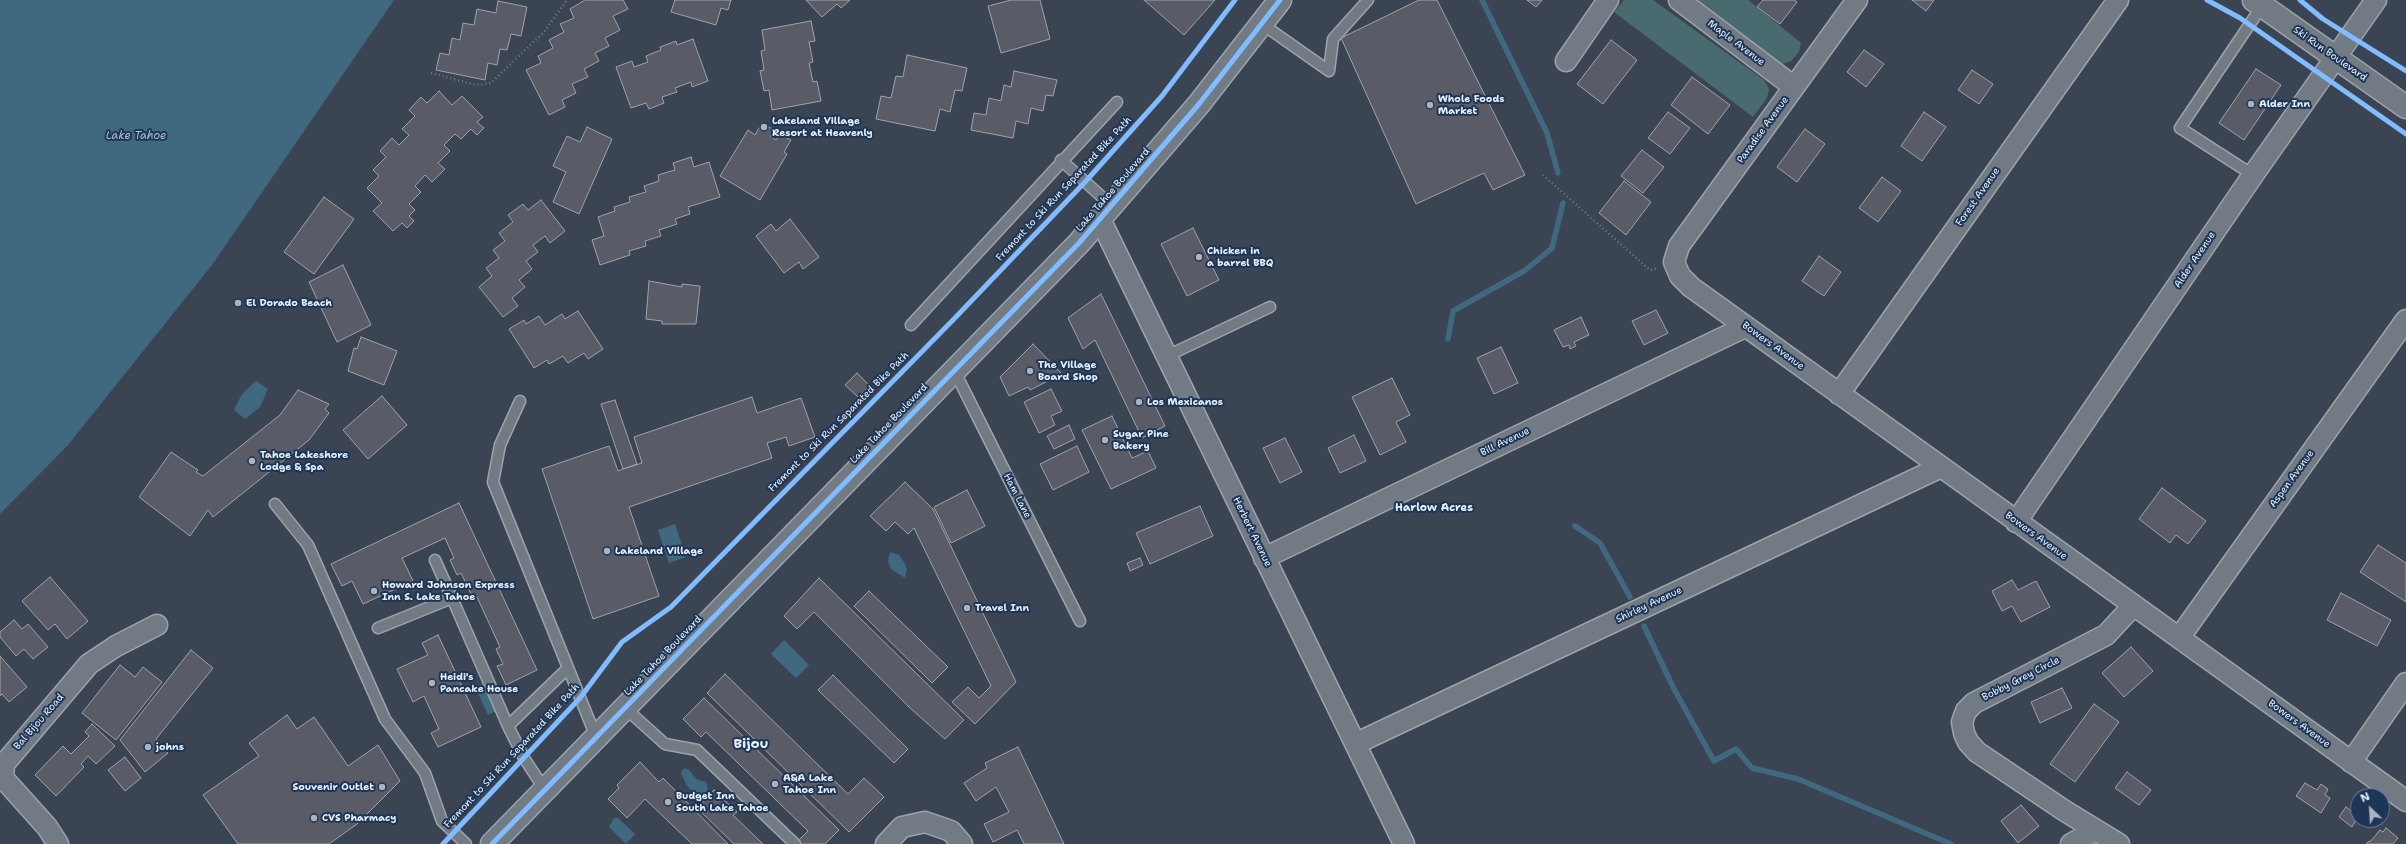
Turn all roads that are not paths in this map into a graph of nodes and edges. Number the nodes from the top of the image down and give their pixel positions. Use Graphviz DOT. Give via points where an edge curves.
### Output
graph roads {
  1 [pos="1280,0"];
  2 [pos="1368,0"];
  3 [pos="1608,0"];
  4 [pos="1679,0"];
  5 [pos="1857,0"];
  6 [pos="2118,0"];
  7 [pos="2376,0"];
  8 [pos="2258,3"];
  9 [pos="1262,24"];
  10 [pos="2335,58"];
  11 [pos="1566,61"];
  12 [pos="1794,87"];
  13 [pos="1117,102"];
  14 [pos="2406,108"];
  15 [pos="1061,160"];
  16 [pos="2253,176"];
  17 [pos="1106,213"];
  18 [pos="1674,262"];
  19 [pos="1270,307"];
  20 [pos="2406,320"];
  21 [pos="911,325"];
  22 [pos="1745,327"];
  23 [pos="1167,356"];
  24 [pos="954,370"];
  25 [pos="1839,394"];
  26 [pos="520,401"];
  27 [pos="1941,467"];
  28 [pos="275,504"];
  29 [pos="2016,522"];
  30 [pos="1264,558"];
  31 [pos="435,560"];
  32 [pos="452,598"];
  33 [pos="2133,606"];
  34 [pos="1080,621"];
  35 [pos="157,625"];
  36 [pos="378,628"];
  37 [pos="2179,638"];
  38 [pos="567,669"];
  39 [pos="2406,683"];
  40 [pos="625,708"];
  41 [pos="508,726"];
  42 [pos="596,738"];
  43 [pos="1357,743"];
  44 [pos="2351,762"];
  45 [pos="545,790"];
  46 [pos="2406,801"];
  47 [pos="2096,830"];
  48 [pos="58,844"];
  49 [pos="466,844"];
  50 [pos="492,844"];
  51 [pos="795,844"];
  52 [pos="886,844"];
  53 [pos="962,844"];
  54 [pos="1404,844"];
  55 [pos="2070,844"];
  56 [pos="2119,844"];
  1 -- 9 [label="main road, Lake Tahoe Boulevard"];
  2 -- 9 [label="lane" via="1333,38 1329,71"];
  3 -- 11 [label="street"];
  4 -- 12 [label="street, Maple Avenue"];
  5 -- 12 [label="street, Paradise Avenue"];
  6 -- 25 [label="street, Forest Avenue"];
  7 -- 10 [label="street, Alder Avenue"];
  8 -- 10 [label="main road, Ski Run Boulevard"];
  8 -- 16 [label="lane" via="2180,128"];
  9 -- 17 [label="main road, Lake Tahoe Boulevard" via="1199,104"];
  10 -- 14 [label="main road, Ski Run Boulevard"];
  10 -- 16 [label="street, Alder Avenue"];
  12 -- 18 [label="street, Paradise Avenue" via="1684,238"];
  13 -- 15 [label="lane"];
  15 -- 17 [label="lane"];
  15 -- 21 [label="lane"];
  16 -- 29 [label="street, Alder Avenue"];
  17 -- 23 [label="street, Herbert Avenue"];
  17 -- 24 [label="main road, Lake Tahoe Boulevard"];
  18 -- 22 [label="street, Bowers Avenue" via="1680,276 1691,288"];
  19 -- 23 [label="lane"];
  20 -- 37 [label="street, Aspen Avenue"];
  22 -- 25 [label="street, Bowers Avenue"];
  22 -- 30 [label="street, Bill Avenue"];
  23 -- 30 [label="street, Herbert Avenue"];
  24 -- 34 [label="lane, Ham Lane"];
  24 -- 40 [label="main road, Lake Tahoe Boulevard"];
  25 -- 27 [label="street, Bowers Avenue"];
  26 -- 38 [label="lane" via="500,445 493,482"];
  27 -- 29 [label="street, Bowers Avenue"];
  27 -- 43 [label="street, Shirley Avenue"];
  28 -- 49 [label="lane" via="308,545 385,719 425,773 442,822"];
  29 -- 33 [label="street, Bowers Avenue"];
  30 -- 43 [label="street, Herbert Avenue"];
  31 -- 32 [label="lane"];
  32 -- 36 [label="lane"];
  32 -- 41 [label="lane"];
  33 -- 37 [label="street, Bowers Avenue"];
  33 -- 47 [label="street, Bobby Grey Circle" via="2106,635 1974,703 1966,711 1962,722 1968,742 1977,752"];
  35 -- 48 [label="street, Bal Bijou Road" via="116,646 89,664 4,764 3,778 47,827"];
  37 -- 44 [label="street, Bowers Avenue"];
  38 -- 41 [label="lane"];
  38 -- 42 [label="lane"];
  39 -- 44 [label="street"];
  40 -- 42 [label="main road, Lake Tahoe Boulevard"];
  40 -- 51 [label="lane" via="665,744 697,750"];
  41 -- 45 [label="lane" via="524,758"];
  42 -- 45 [label="main road, Lake Tahoe Boulevard"];
  43 -- 54 [label="street, Herbert Avenue"];
  44 -- 46 [label="street, Bowers Avenue"];
  45 -- 50 [label="main road, Lake Tahoe Boulevard"];
  47 -- 55 [label="street"];
  47 -- 56 [label="street, Bobby Grey Circle"];
  52 -- 53 [label="street" via="902,827 925,822 951,831"];
}
